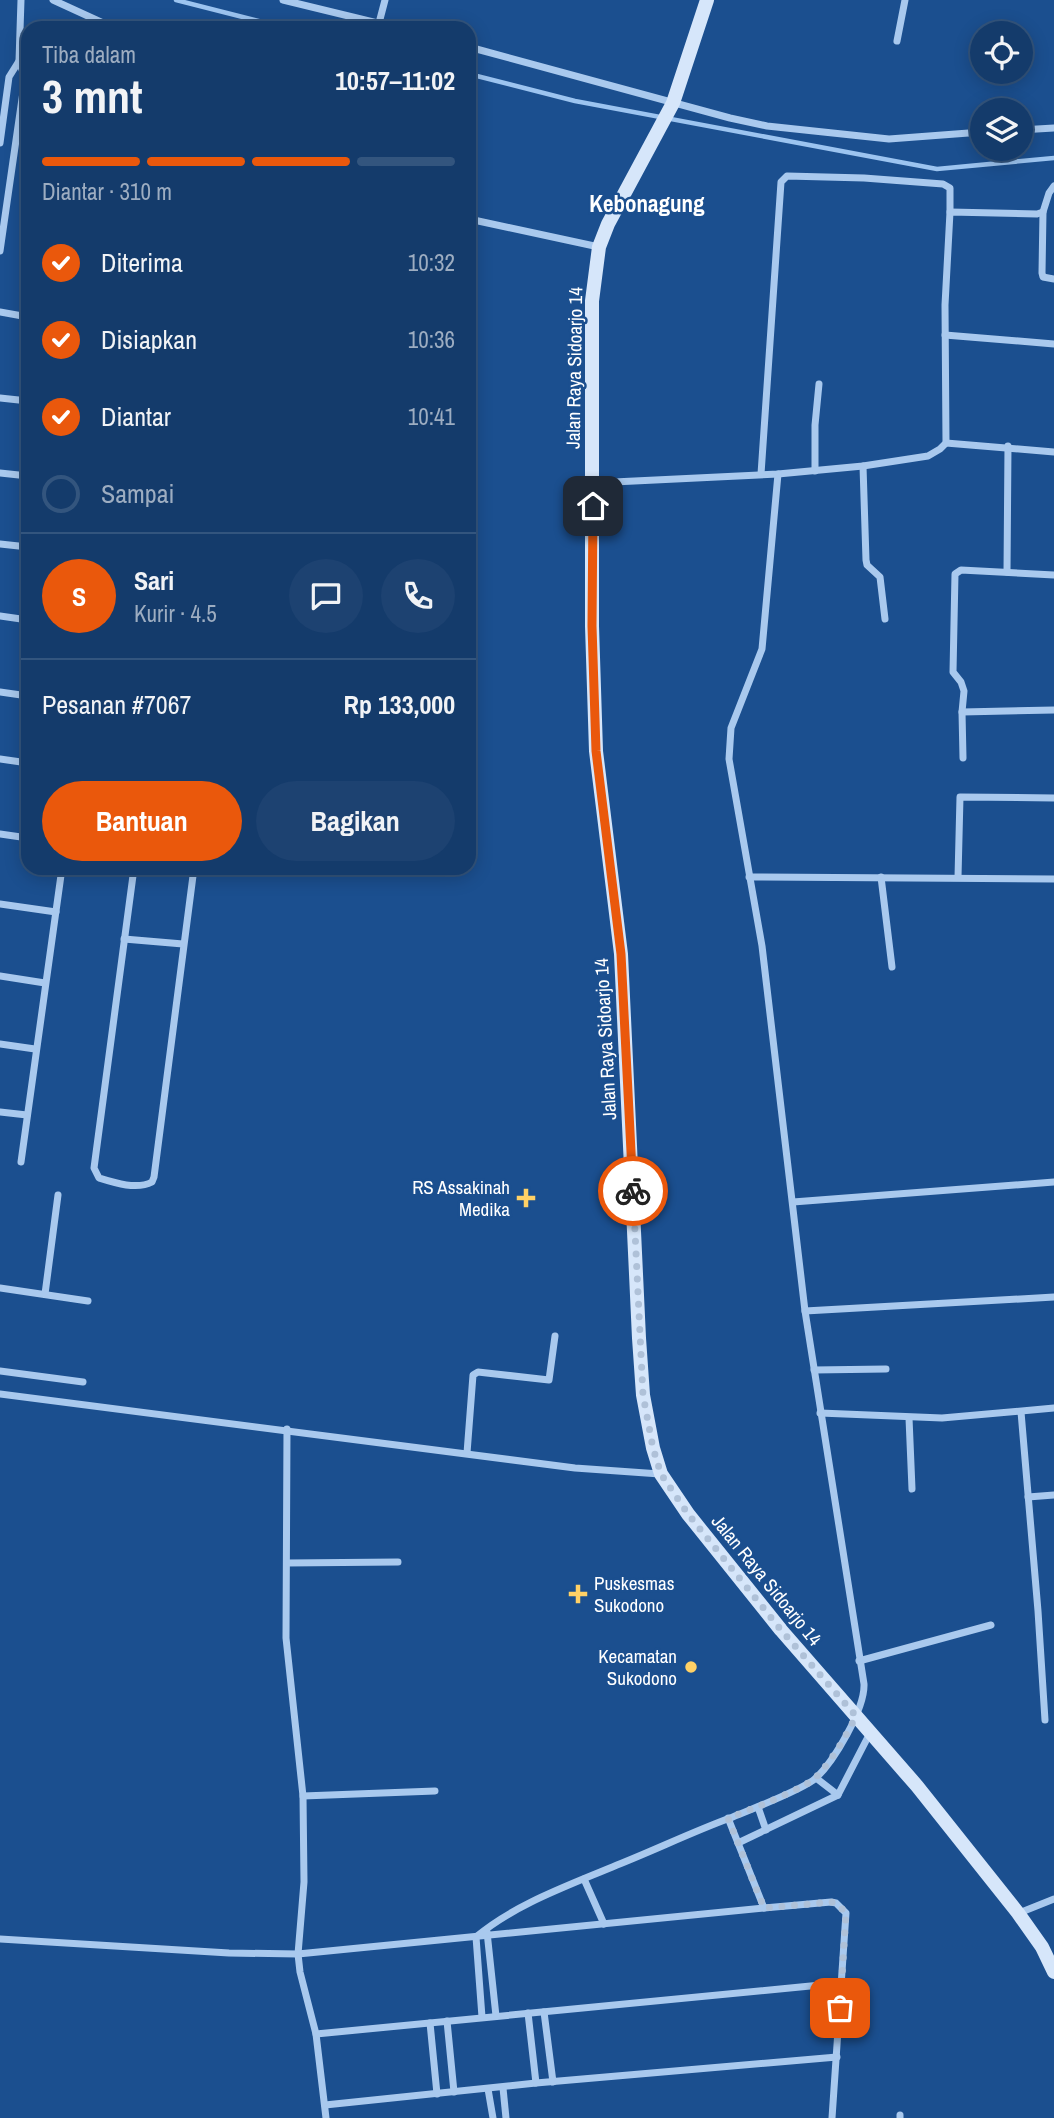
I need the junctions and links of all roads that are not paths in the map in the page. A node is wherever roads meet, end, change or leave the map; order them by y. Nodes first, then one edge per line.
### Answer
1 (21, 0) edge
2 (53, 0) edge
3 (283, 0) edge
4 (386, 0) edge
5 (707, 0) edge
6 (905, 0) edge
7 (99, 21) edge
8 (371, 21) edge
9 (380, 21) edge
10 (897, 41) dead end
11 (476, 49) edge
12 (19, 61) junction
13 (21, 67) edge
14 (5, 97) junction
15 (21, 99) edge
16 (671, 107) junction
17 (21, 113) edge
18 (2, 115) edge
19 (20, 116) junction
20 (1054, 128) edge
21 (1033, 129) edge
22 (970, 133) edge
23 (0, 142) edge
24 (1054, 186) edge
25 (950, 212) junction
26 (1043, 212) junction
27 (476, 221) edge
28 (599, 247) junction
29 (0, 251) edge
30 (1054, 279) edge
31 (0, 312) edge
32 (21, 316) edge
33 (945, 335) junction
34 (1054, 344) edge
35 (819, 384) dead end
36 (0, 398) edge
37 (21, 400) edge
38 (946, 443) junction
39 (1008, 446) junction
40 (1054, 452) edge
41 (863, 466) junction
42 (815, 471) junction
43 (0, 473) edge
44 (761, 474) junction
45 (778, 474) junction
46 (21, 476) edge
47 (593, 483) junction
48 (0, 544) edge
49 (21, 546) edge
50 (1007, 572) junction
51 (1054, 575) edge
52 (0, 616) edge
53 (21, 619) edge
54 (885, 619) dead end
55 (0, 692) edge
56 (21, 695) edge
57 (1054, 710) edge
58 (962, 712) junction
59 (963, 758) dead end
60 (0, 759) edge
61 (21, 762) edge
62 (1054, 798) edge
63 (0, 834) edge
64 (21, 837) edge
65 (61, 875) edge
66 (133, 875) edge
67 (193, 875) edge
68 (749, 877) junction
69 (881, 877) junction
70 (958, 877) junction
71 (1054, 879) edge
72 (0, 904) edge
73 (56, 912) junction
74 (124, 939) junction
75 (183, 944) junction
76 (892, 967) dead end
77 (0, 976) edge
78 (45, 983) junction
79 (0, 1044) edge
80 (35, 1049) junction
81 (0, 1112) edge
82 (27, 1115) junction
83 (21, 1162) dead end
84 (1054, 1182) edge
85 (58, 1195) dead end
86 (793, 1202) junction
87 (0, 1288) edge
88 (45, 1294) junction
89 (1054, 1297) edge
90 (88, 1301) dead end
91 (805, 1311) junction
92 (555, 1336) dead end
93 (886, 1369) dead end
94 (814, 1370) junction
95 (0, 1371) edge
96 (83, 1382) dead end
97 (0, 1394) edge
98 (1054, 1408) edge
99 (1021, 1412) junction
100 (820, 1413) junction
101 (909, 1418) junction
102 (286, 1429) junction
103 (467, 1453) junction
104 (661, 1474) junction
105 (912, 1489) dead end
106 (1054, 1495) edge
107 (1028, 1497) junction
108 (398, 1562) dead end
109 (286, 1563) junction
110 (991, 1625) dead end
111 (859, 1661) junction
112 (856, 1716) junction
113 (1045, 1720) dead end
114 (870, 1733) junction
115 (816, 1778) junction
116 (435, 1791) dead end
117 (838, 1795) junction
118 (303, 1796) junction
119 (758, 1807) junction
120 (728, 1818) junction
121 (766, 1830) junction
122 (738, 1843) junction
123 (584, 1879) junction
124 (1054, 1899) edge
125 (764, 1908) junction
126 (1018, 1913) junction
127 (604, 1924) junction
128 (487, 1932) junction
129 (476, 1937) junction
130 (0, 1939) edge
131 (298, 1954) junction
132 (1054, 1972) edge
133 (841, 1983) junction
134 (544, 2012) junction
135 (528, 2013) junction
136 (496, 2016) junction
137 (482, 2017) junction
138 (447, 2021) junction
139 (430, 2023) junction
140 (316, 2034) junction
141 (837, 2057) junction
142 (553, 2082) junction
143 (536, 2083) junction
144 (503, 2088) junction
145 (488, 2089) junction
146 (454, 2092) junction
147 (437, 2094) junction
148 (325, 2105) junction
149 (326, 2118) edge
150 (493, 2118) edge
151 (506, 2118) edge
152 (832, 2118) edge

1 - 12 street
2 - 7 street
3 - 8 street
4 - 9 street
5 - 16 main road, Jalan Raya Sidoarjo 14
6 - 10 street
11 - 16 street
12 - 13 street
12 - 14 street
14 - 15 street
14 - 18 street
16 - 22 street
16 - 28 main road, Jalan Raya Sidoarjo 14
17 - 19 street
18 - 19 street
18 - 23 street
19 - 29 street
20 - 21 street
24 - 26 street
25 - 26 street
25 - 33 street
25 - 44 street
26 - 30 street
27 - 28 street
28 - 47 main road, Jalan Raya Sidoarjo 14
31 - 32 street
33 - 34 street
33 - 38 street
35 - 42 street
36 - 37 street
38 - 39 street
38 - 41 street
39 - 40 street
39 - 50 street
41 - 42 street
41 - 54 street
42 - 45 street
43 - 46 street
44 - 45 street
44 - 47 street
45 - 68 street
47 - 104 main road, Jalan Raya Sidoarjo 14
48 - 49 street
50 - 51 street
50 - 58 street
52 - 53 street
55 - 56 street
57 - 58 street
58 - 59 street
60 - 61 street
62 - 70 street
63 - 64 street
65 - 73 street
66 - 74 street
67 - 75 street
68 - 69 street
68 - 86 street
69 - 70 street
69 - 76 street
70 - 71 street
72 - 73 street
73 - 78 street
74 - 75 street
74 - 75 street
77 - 78 street
78 - 80 street
79 - 80 street
80 - 82 street
81 - 82 street
82 - 83 street
84 - 86 street
85 - 88 street
86 - 91 street
87 - 88 street
88 - 90 street
89 - 91 street
91 - 94 street
92 - 103 street
93 - 94 street
94 - 100 street
95 - 96 street
97 - 102 street
98 - 99 street
99 - 101 street
99 - 107 street
100 - 101 street
100 - 111 street
101 - 105 street
102 - 103 street
102 - 109 street
103 - 104 street
104 - 112 main road, Jalan Raya Sidoarjo 14
106 - 107 street
107 - 113 street
108 - 109 street
109 - 118 street
110 - 111 street
111 - 112 street
112 - 114 main road, Jalan Raya Sidoarjo 14
112 - 115 street
114 - 117 street
114 - 126 main road, Jalan Raya Sidoarjo 14
115 - 117 street
115 - 119 street
116 - 118 street
117 - 121 street
118 - 131 street
119 - 120 street
119 - 121 street
120 - 122 street
120 - 123 street
121 - 122 street
122 - 125 street
123 - 127 street
123 - 128 street
124 - 126 street
125 - 127 street
125 - 133 street
126 - 132 main road, Jalan Raya Sidoarjo 14
127 - 128 street
128 - 129 street
128 - 136 street
129 - 131 street
129 - 137 street
130 - 131 street
131 - 140 street
133 - 134 street
133 - 141 street
134 - 135 street
134 - 142 street
135 - 136 street
135 - 143 street
136 - 137 street
137 - 138 street
138 - 139 street
138 - 146 street
139 - 140 street
139 - 147 street
140 - 148 street
141 - 142 street
141 - 152 street
142 - 143 street
143 - 144 street
144 - 145 street
144 - 151 street
145 - 146 street
145 - 150 street
146 - 147 street
147 - 148 street
148 - 149 street

